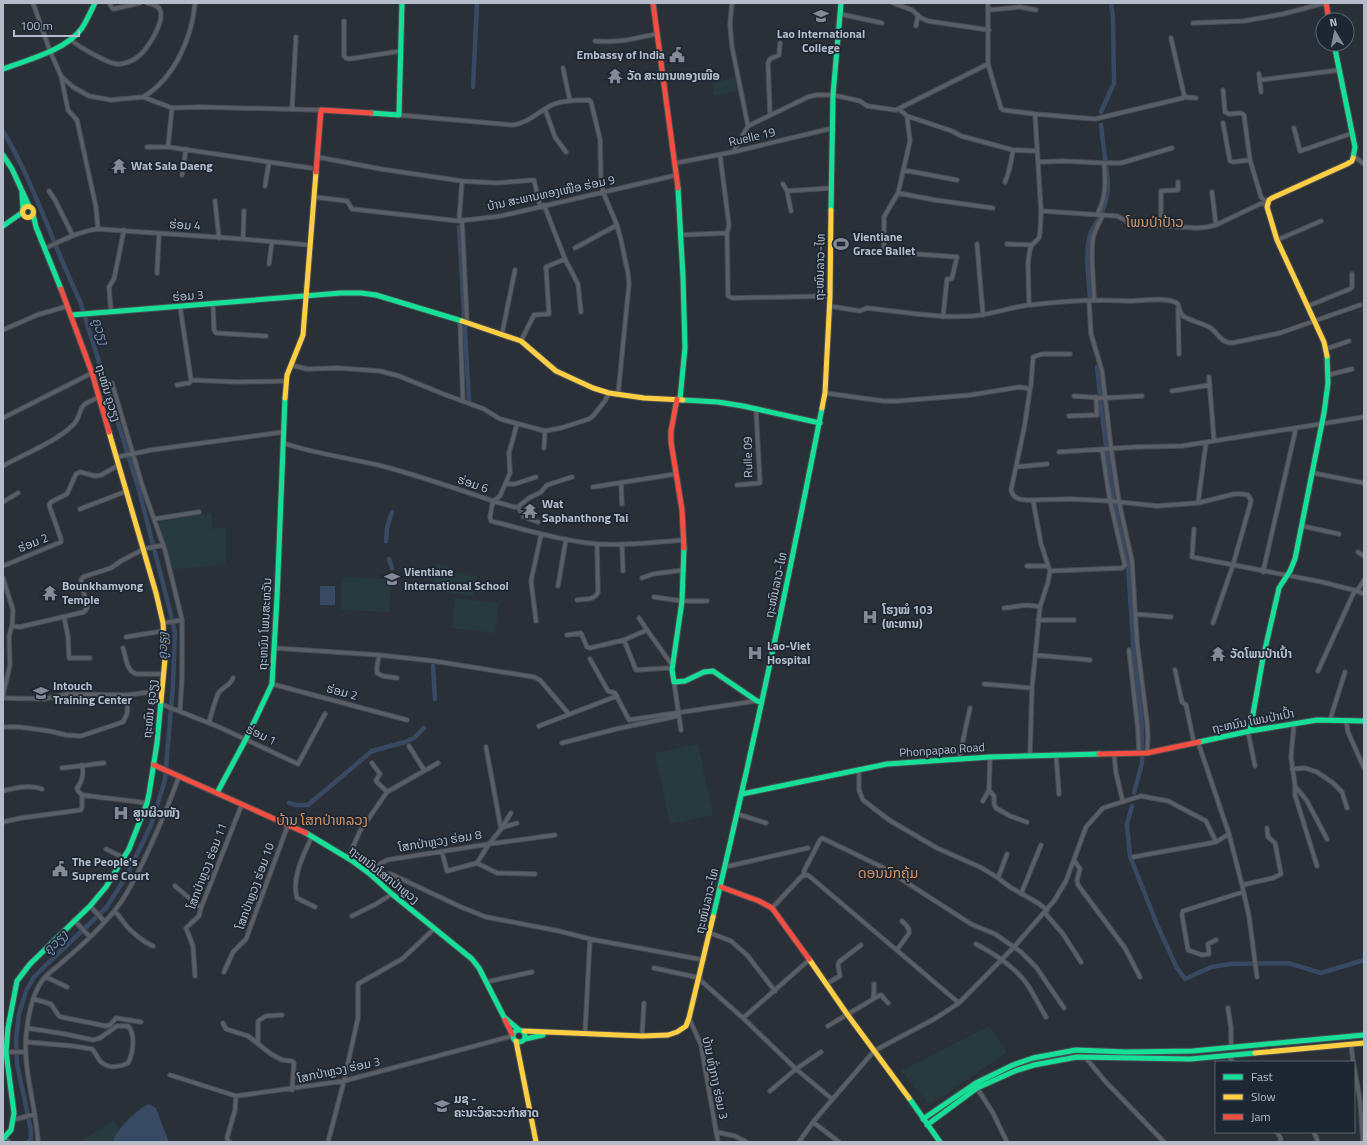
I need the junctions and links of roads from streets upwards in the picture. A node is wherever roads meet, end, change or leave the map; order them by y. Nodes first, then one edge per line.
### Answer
1 (33, 3) edge
2 (95, 3) edge
3 (109, 3) edge
4 (140, 3) edge
5 (147, 3) edge
6 (195, 3) edge
7 (402, 3) edge
8 (653, 3) edge
9 (732, 3) edge
10 (841, 3) edge
11 (893, 3) edge
12 (988, 3) edge
13 (1325, 3) edge
14 (989, 10) junction
15 (1036, 10) dead end
16 (840, 14) junction
17 (918, 15) junction
18 (344, 20) dead end
19 (882, 23) dead end
20 (1193, 23) dead end
21 (916, 26) dead end
22 (989, 30) junction
23 (656, 34) junction
24 (296, 37) dead end
25 (1170, 38) dead end
26 (71, 40) junction
27 (595, 41) dead end
28 (780, 43) dead end
29 (50, 50) junction
30 (401, 51) junction
31 (1336, 52) edge
32 (988, 64) junction
33 (563, 68) dead end
34 (3, 69) edge
35 (1340, 70) junction
36 (1259, 74) dead end
37 (60, 76) junction
38 (1260, 80) junction
39 (1223, 90) dead end
40 (1261, 92) dead end
41 (834, 95) junction
42 (143, 97) junction
43 (1184, 97) junction
44 (1196, 98) dead end
45 (570, 101) junction
46 (172, 108) junction
47 (292, 109) junction
48 (545, 109) junction
49 (899, 109) junction
50 (321, 110) junction
51 (1035, 114) junction
52 (398, 115) junction
53 (770, 115) junction
54 (907, 116) junction
55 (1222, 123) dead end
56 (748, 126) junction
57 (833, 128) junction
58 (1294, 128) dead end
59 (1352, 133) junction
60 (147, 147) dead end
61 (168, 147) junction
62 (1172, 148) dead end
63 (186, 149) junction
64 (1013, 150) junction
65 (1037, 151) junction
66 (566, 152) dead end
67 (733, 152) junction
68 (3, 155) edge
69 (720, 155) junction
70 (1354, 156) junction
71 (317, 157) junction
72 (1250, 160) junction
73 (269, 162) junction
74 (1038, 162) junction
75 (676, 163) junction
76 (1104, 163) junction
77 (1364, 164) edge
78 (311, 168) dead end
79 (903, 170) junction
80 (677, 175) junction
81 (182, 176) dead end
82 (957, 180) dead end
83 (462, 181) junction
84 (1005, 182) dead end
85 (1178, 182) dead end
86 (783, 184) dead end
87 (265, 186) dead end
88 (831, 188) junction
89 (22, 190) junction
90 (49, 191) dead end
91 (787, 191) junction
92 (603, 192) junction
93 (1212, 192) dead end
94 (898, 193) junction
95 (314, 197) junction
96 (215, 201) dead end
97 (1267, 203) junction
98 (29, 206) junction
99 (542, 206) junction
100 (993, 208) dead end
101 (244, 211) dead end
102 (791, 211) dead end
103 (1040, 211) junction
104 (25, 214) junction
105 (33, 214) junction
106 (1097, 215) junction
107 (1103, 215) junction
108 (460, 220) junction
109 (1320, 221) dead end
110 (617, 225) junction
111 (1216, 225) junction
112 (3, 226) edge
113 (1162, 226) junction
114 (36, 227) junction
115 (98, 229) junction
116 (124, 230) junction
117 (727, 233) junction
118 (159, 234) junction
119 (680, 235) junction
120 (73, 236) junction
121 (219, 238) junction
122 (243, 239) junction
123 (1277, 240) junction
124 (272, 242) junction
125 (977, 244) dead end
126 (1007, 244) dead end
127 (1032, 245) junction
128 (310, 246) junction
129 (46, 248) junction
130 (575, 248) dead end
131 (565, 259) junction
132 (269, 264) dead end
133 (515, 270) dead end
134 (157, 273) dead end
135 (1352, 274) dead end
136 (306, 296) junction
137 (830, 296) junction
138 (1094, 300) junction
139 (1089, 301) junction
140 (213, 303) junction
141 (1178, 304) junction
142 (1029, 305) junction
143 (1360, 305) dead end
144 (68, 306) junction
145 (180, 306) junction
146 (830, 306) junction
147 (1308, 306) junction
148 (111, 312) junction
149 (581, 312) dead end
150 (74, 315) junction
151 (983, 315) junction
152 (943, 317) junction
153 (460, 320) junction
154 (467, 322) junction
155 (1315, 322) junction
156 (3, 330) edge
157 (502, 334) junction
158 (266, 336) dead end
159 (1349, 341) dead end
160 (521, 342) junction
161 (1326, 349) junction
162 (1070, 354) dead end
163 (1179, 354) dead end
164 (290, 365) junction
165 (1352, 369) dead end
166 (92, 373) junction
167 (1328, 375) junction
168 (1209, 377) dead end
169 (192, 380) junction
170 (286, 381) junction
171 (112, 383) dead end
172 (177, 385) dead end
173 (1210, 385) junction
174 (1030, 390) junction
175 (1172, 391) dead end
176 (609, 393) junction
177 (825, 393) junction
178 (618, 395) junction
179 (1074, 396) dead end
180 (1142, 396) dead end
181 (99, 397) junction
182 (1096, 397) junction
183 (1104, 398) junction
184 (679, 399) junction
185 (463, 401) junction
186 (756, 409) junction
187 (1069, 416) dead end
188 (1364, 417) edge
189 (3, 418) edge
190 (820, 422) junction
191 (517, 424) junction
192 (1322, 425) junction
193 (1296, 428) junction
194 (545, 431) junction
195 (284, 432) junction
196 (1214, 440) junction
197 (284, 443) junction
198 (1206, 443) junction
199 (544, 448) dead end
200 (1111, 448) junction
201 (1102, 449) junction
202 (1059, 452) dead end
203 (132, 455) junction
204 (119, 457) junction
205 (1048, 464) dead end
206 (120, 465) junction
207 (3, 466) edge
208 (1016, 467) junction
209 (1313, 473) junction
210 (676, 474) junction
211 (572, 477) dead end
212 (536, 478) dead end
213 (621, 483) junction
214 (1364, 483) edge
215 (506, 484) junction
216 (737, 485) dead end
217 (593, 487) dead end
218 (127, 491) junction
219 (18, 493) dead end
220 (1034, 500) junction
221 (493, 501) junction
222 (1110, 501) junction
223 (3, 502) edge
224 (1119, 502) junction
225 (1198, 503) junction
226 (622, 504) dead end
227 (518, 507) junction
228 (80, 509) dead end
229 (199, 512) dead end
230 (154, 519) junction
231 (538, 522) dead end
232 (1302, 526) junction
233 (1194, 529) dead end
234 (1339, 534) dead end
235 (542, 535) junction
236 (566, 539) junction
237 (684, 540) junction
238 (597, 544) junction
239 (162, 545) junction
240 (622, 545) junction
241 (146, 548) junction
242 (1358, 552) dead end
243 (1364, 556) edge
244 (1233, 565) junction
245 (3, 566) edge
246 (1027, 566) dead end
247 (1049, 568) junction
248 (684, 570) junction
249 (623, 571) dead end
250 (1263, 572) junction
251 (1287, 576) junction
252 (3, 578) edge
253 (642, 578) dead end
254 (1364, 580) edge
255 (558, 586) dead end
256 (1356, 590) junction
257 (1364, 594) edge
258 (654, 597) dead end
259 (577, 600) dead end
260 (682, 601) junction
261 (706, 601) dead end
262 (1040, 607) junction
263 (1004, 608) dead end
264 (1135, 614) junction
265 (64, 617) junction
266 (1171, 617) dead end
267 (639, 618) dead end
268 (181, 620) junction
269 (1038, 620) junction
270 (1074, 620) dead end
271 (536, 621) dead end
272 (164, 623) junction
273 (1214, 623) dead end
274 (12, 626) junction
275 (647, 630) junction
276 (163, 631) junction
277 (567, 635) dead end
278 (126, 637) dead end
279 (624, 640) junction
280 (123, 648) dead end
281 (274, 648) junction
282 (1129, 650) dead end
283 (379, 655) junction
284 (1035, 655) junction
285 (90, 658) dead end
286 (590, 659) dead end
287 (1090, 660) dead end
288 (672, 667) junction
289 (1175, 670) dead end
290 (1318, 671) dead end
291 (1345, 672) dead end
292 (164, 674) junction
293 (233, 678) dead end
294 (396, 678) dead end
295 (674, 682) junction
296 (272, 684) junction
297 (984, 684) dead end
298 (1032, 688) junction
299 (163, 690) junction
300 (128, 695) junction
301 (617, 696) junction
302 (3, 697) edge
303 (759, 701) junction
304 (163, 705) junction
305 (970, 708) dead end
306 (179, 710) junction
307 (678, 712) junction
308 (325, 714) dead end
309 (569, 714) junction
310 (408, 720) dead end
311 (1330, 720) junction
312 (1346, 721) junction
313 (209, 722) junction
314 (1364, 722) edge
315 (1294, 724) junction
316 (539, 726) dead end
317 (3, 727) edge
318 (681, 730) dead end
319 (1249, 731) junction
320 (246, 739) junction
321 (562, 743) dead end
322 (1196, 743) junction
323 (409, 746) dead end
324 (486, 747) dead end
325 (1140, 753) junction
326 (1146, 753) junction
327 (1056, 754) junction
328 (1114, 754) junction
329 (1030, 755) junction
330 (990, 757) junction
331 (959, 759) junction
332 (104, 763) dead end
333 (372, 763) dead end
334 (438, 763) dead end
335 (82, 766) junction
336 (155, 766) junction
337 (1255, 766) dead end
338 (62, 768) dead end
339 (1364, 768) edge
340 (859, 769) junction
341 (1292, 769) junction
342 (424, 770) junction
343 (179, 776) junction
344 (1295, 785) junction
345 (42, 789) dead end
346 (989, 790) junction
347 (3, 791) edge
348 (217, 792) junction
349 (387, 792) junction
350 (742, 794) junction
351 (1059, 794) dead end
352 (82, 795) junction
353 (983, 801) dead end
354 (1123, 802) junction
355 (147, 803) junction
356 (242, 804) junction
357 (1347, 808) dead end
358 (511, 813) dead end
359 (737, 814) junction
360 (3, 822) edge
361 (766, 822) dead end
362 (1027, 822) dead end
363 (517, 823) dead end
364 (288, 825) junction
365 (501, 828) junction
366 (1267, 828) dead end
367 (1229, 834) junction
368 (554, 835) dead end
369 (312, 836) junction
370 (1327, 839) dead end
371 (1216, 842) junction
372 (488, 844) junction
373 (1041, 845) dead end
374 (808, 848) dead end
375 (106, 849) dead end
376 (442, 852) junction
377 (1007, 854) dead end
378 (1133, 857) dead end
379 (124, 858) junction
380 (348, 858) junction
381 (1074, 860) junction
382 (477, 863) junction
383 (1317, 866) dead end
384 (725, 867) junction
385 (370, 874) junction
386 (535, 874) dead end
387 (804, 875) junction
388 (998, 878) junction
389 (376, 879) junction
390 (1242, 885) junction
391 (175, 886) dead end
392 (720, 888) junction
393 (1243, 892) junction
394 (392, 894) junction
395 (1021, 894) junction
396 (91, 907) junction
397 (315, 907) dead end
398 (201, 908) junction
399 (772, 908) junction
400 (114, 911) junction
401 (1046, 911) junction
402 (352, 916) dead end
403 (103, 920) junction
404 (902, 921) dead end
405 (75, 922) junction
406 (435, 928) junction
407 (710, 933) junction
408 (89, 936) junction
409 (590, 939) junction
410 (1216, 940) dead end
411 (976, 944) dead end
412 (861, 945) dead end
413 (153, 946) dead end
414 (1014, 947) junction
415 (897, 950) junction
416 (704, 960) junction
417 (810, 960) junction
418 (1002, 960) junction
419 (1081, 962) dead end
420 (654, 968) dead end
421 (224, 972) dead end
422 (532, 972) dead end
423 (195, 976) dead end
424 (1257, 976) dead end
425 (46, 977) junction
426 (1140, 977) dead end
427 (700, 978) junction
428 (486, 982) junction
429 (826, 984) junction
430 (874, 984) dead end
431 (67, 987) dead end
432 (775, 991) junction
433 (34, 999) junction
434 (873, 999) junction
435 (644, 1003) dead end
436 (888, 1003) dead end
437 (959, 1003) junction
438 (1064, 1008) dead end
439 (1228, 1008) dead end
440 (847, 1014) junction
441 (282, 1015) dead end
442 (504, 1017) junction
443 (1046, 1017) dead end
444 (690, 1018) junction
445 (744, 1018) junction
446 (141, 1022) dead end
447 (223, 1023) dead end
448 (828, 1026) dead end
449 (27, 1028) junction
450 (521, 1030) junction
451 (550, 1033) junction
452 (584, 1033) junction
453 (512, 1035) junction
454 (1364, 1035) edge
455 (642, 1036) junction
456 (523, 1040) junction
457 (26, 1042) junction
458 (516, 1042) junction
459 (258, 1043) junction
460 (1364, 1043) edge
461 (1351, 1044) junction
462 (1231, 1047) junction
463 (874, 1051) junction
464 (9, 1052) junction
465 (25, 1052) junction
466 (821, 1052) dead end
467 (1228, 1056) junction
468 (520, 1057) junction
469 (1086, 1058) junction
470 (1232, 1061) edge
471 (1354, 1061) edge
472 (796, 1069) junction
473 (1355, 1072) edge
474 (170, 1075) dead end
475 (344, 1081) junction
476 (978, 1088) junction
477 (292, 1090) junction
478 (770, 1091) dead end
479 (236, 1096) junction
480 (832, 1099) junction
481 (33, 1115) junction
482 (923, 1118) junction
483 (15, 1119) junction
484 (813, 1122) junction
485 (927, 1125) junction
486 (716, 1132) junction
487 (1278, 1133) edge
488 (4, 1138) edge
489 (9, 1142) edge
490 (38, 1142) edge
491 (230, 1142) edge
492 (328, 1142) edge
493 (536, 1142) edge
494 (718, 1142) edge
495 (746, 1142) edge
496 (799, 1142) edge
497 (839, 1142) edge
498 (940, 1142) edge
499 (1007, 1142) edge
500 (1164, 1142) edge
501 (1280, 1142) edge
502 (1363, 1142) edge

1 - 29 street
2 - 26 street
3 - 4 street
5 - 26 street
6 - 42 street
7 - 30 street
8 - 23 street
9 - 56 street
10 - 16 street, ຖະໜົນລາວ-ໄທ
11 - 17 street
12 - 14 street
13 - 20 street
14 - 15 street
14 - 22 street
16 - 19 street
16 - 41 street, ຖະໜົນລາວ-ໄທ
17 - 21 street
17 - 22 street
18 - 30 street
22 - 32 street
23 - 27 street
23 - 75 street
24 - 47 street
25 - 43 street
26 - 29 street
28 - 53 street
29 - 34 street
29 - 37 street
30 - 52 street
31 - 35 street
32 - 49 street
32 - 51 street
33 - 45 street
35 - 38 street
35 - 59 street
36 - 38 street
37 - 42 street
37 - 115 street
38 - 40 street
39 - 72 street
41 - 49 street
41 - 53 street
41 - 57 street, ຖະໜົນລາວ-ໄທ
42 - 46 street
43 - 44 street
43 - 51 street
45 - 48 street
45 - 92 street
46 - 47 street
46 - 61 street
47 - 50 street
48 - 52 street
48 - 66 street
49 - 54 street
50 - 52 street
50 - 71 street, ຖະຫນົນ ໂພນສະຫວັນ
51 - 65 street
53 - 56 street
54 - 64 street
54 - 79 street
55 - 72 street
56 - 67 street
57 - 67 street, Ruelle 19
57 - 88 street, ຖະໜົນລາວ-ໄທ
58 - 59 street
59 - 70 street
60 - 61 street
61 - 63 street
62 - 76 street
63 - 73 street
63 - 81 street
64 - 65 street
64 - 84 street
65 - 74 street
67 - 69 street, Ruelle 19
68 - 89 street
69 - 75 street, Ruelle 19
69 - 117 street
70 - 77 street
70 - 97 street
71 - 83 street
71 - 95 street, ຖະຫນົນ ໂພນສະຫວັນ
72 - 97 street
73 - 78 street
73 - 87 street
74 - 76 street
74 - 103 street
75 - 80 street
76 - 106 street
79 - 82 street
79 - 94 street
80 - 92 street, ບ້ານ ສະພານທອງເໜືອ ຮ່ອມ 9
80 - 119 street
83 - 99 street
83 - 108 street
85 - 113 street
86 - 91 street
88 - 91 street
88 - 137 street, ຖະໜົນລາວ-ໄທ
89 - 98 street
89 - 104 street
90 - 120 street
91 - 102 street
92 - 99 street, ບ້ານ ສະພານທອງເໜືອ ຮ່ອມ 9
92 - 110 street
93 - 111 street
94 - 100 street
94 - 152 street
95 - 108 street, ບ້ານ ສະພານທອງເໜືອ ຮ່ອມ 9
95 - 128 street, ຖະຫນົນ ໂພນສະຫວັນ
96 - 121 street
97 - 111 street
97 - 123 street
98 - 104 street
98 - 105 street, ຖະໜົນ ຄູວຽງ
99 - 108 street, ບ້ານ ສະພານທອງເໜືອ ຮ່ອມ 9
99 - 131 street
101 - 122 street
103 - 106 street
103 - 127 street
104 - 105 street
104 - 112 street
104 - 114 street, ຖະໜົນ ຄູວຽງ
105 - 114 street, ຖະໜົນ ຄູວຽງ
106 - 107 street
107 - 113 street
107 - 138 street
108 - 154 street
109 - 123 street
110 - 130 street
110 - 178 street
111 - 113 street
114 - 129 street, ຖະໜົນ ຄູວຽງ
115 - 116 street, ຮ່ອມ 4
115 - 120 street, ຮ່ອມ 4
116 - 118 street, ຮ່ອມ 4
116 - 148 street
117 - 119 street
117 - 137 street
118 - 121 street, ຮ່ອມ 4
118 - 134 street
119 - 184 street
120 - 129 street, ຮ່ອມ 4
121 - 122 street, ຮ່ອມ 4
122 - 124 street, ຮ່ອມ 4
123 - 147 street
124 - 128 street, ຮ່ອມ 4
124 - 132 street
125 - 151 street
126 - 127 street
127 - 142 street
128 - 136 street, ຖະຫນົນ ໂພນສະຫວັນ
129 - 144 street, ຖະໜົນ ຄູວຽງ
131 - 149 street
131 - 160 street
133 - 157 street
135 - 147 street
136 - 140 street, ຮ່ອມ 3
136 - 153 street, ຮ່ອມ 3
136 - 164 street, ຖະຫນົນ ໂພນສະຫວັນ
137 - 146 street, ຖະໜົນລາວ-ໄທ
138 - 139 street
138 - 141 street
139 - 142 street
139 - 183 street
140 - 145 street, ຮ່ອມ 3
140 - 158 street
141 - 155 street
141 - 163 street
142 - 151 street
143 - 155 street
144 - 150 street, ຖະໜົນ ຄູວຽງ
144 - 156 street
145 - 148 street, ຮ່ອມ 3
145 - 169 street
146 - 152 street
146 - 177 street, ຖະໜົນລາວ-ໄທ
147 - 155 street
148 - 150 street, ຮ່ອມ 3
150 - 166 street, ຖະໜົນ ຄູວຽງ
151 - 152 street
153 - 154 street, ຮ່ອມ 3
153 - 185 street
154 - 157 street, ຮ່ອມ 3
155 - 161 street
157 - 160 street, ຮ່ອມ 3
159 - 161 street
160 - 176 street, ຮ່ອມ 3
161 - 167 street
162 - 174 street
164 - 170 street, ຖະຫນົນ ໂພນສະຫວັນ
164 - 185 street
165 - 167 street
166 - 181 street, ຖະໜົນ ຄູວຽງ
166 - 189 street
167 - 192 street
168 - 173 street
169 - 170 street
169 - 172 street
170 - 195 street, ຖະຫນົນ ໂພນສະຫວັນ
171 - 203 street
173 - 175 street
173 - 196 street
174 - 177 street
174 - 208 street
176 - 178 street, ຮ່ອມ 3
176 - 194 street
177 - 190 street, ຖະໜົນລາວ-ໄທ
178 - 184 street, ຮ່ອມ 3
179 - 182 street
180 - 183 street
181 - 204 street, ຖະໜົນ ຄູວຽງ
181 - 207 street
182 - 183 street
182 - 187 street
183 - 200 street
184 - 186 street, ຮ່ອມ 3
184 - 210 street
185 - 191 street
186 - 190 street, ຮ່ອມ 3
186 - 216 street, Rulle 09
188 - 192 street
190 - 303 street, ຖະໜົນລາວ-ໄທ
191 - 194 street
191 - 215 street
192 - 193 street
192 - 209 street
193 - 196 street
193 - 250 street
194 - 199 street
195 - 197 street, ຖະຫນົນ ໂພນສະຫວັນ
195 - 203 street
196 - 198 street
197 - 221 street, ຮ່ອມ 6
197 - 281 street, ຖະຫນົນ ໂພນສະຫວັນ
198 - 200 street
198 - 225 street
200 - 201 street
200 - 224 street
201 - 202 street
201 - 222 street
203 - 204 street
203 - 230 street
204 - 206 street, ຖະໜົນ ຄູວຽງ
205 - 208 street
206 - 218 street, ຖະໜົນ ຄູວຽງ
206 - 245 street, ຮ່ອມ 2
208 - 220 street
209 - 214 street
209 - 232 street
210 - 213 street
210 - 237 street
211 - 227 street
212 - 215 street
213 - 217 street
213 - 226 street
215 - 221 street
218 - 228 street
218 - 241 street, ຖະໜົນ ຄູວຽງ
219 - 223 street
220 - 222 street
220 - 247 street
221 - 227 street
221 - 235 street, ຮ່ອມ 6
222 - 224 street
222 - 247 street
224 - 225 street
224 - 264 street
225 - 244 street
227 - 231 street
229 - 230 street
230 - 239 street
232 - 234 street
232 - 251 street
233 - 244 street
235 - 236 street, ຮ່ອມ 6
235 - 271 street
236 - 238 street, ຮ່ອມ 6
236 - 255 street
237 - 240 street, ຮ່ອມ 6
237 - 248 street
238 - 240 street, ຮ່ອມ 6
238 - 259 street
239 - 241 street
239 - 268 street
240 - 249 street
241 - 265 street
241 - 272 street, ຖະໜົນ ຄູວຽງ
242 - 243 street
244 - 250 street
244 - 273 street
246 - 247 street
247 - 262 street
248 - 253 street
248 - 260 street
250 - 251 street
251 - 256 street
251 - 319 street
252 - 274 street
254 - 256 street
256 - 257 street
256 - 290 street
258 - 260 street
260 - 261 street
260 - 288 street
262 - 263 street
262 - 269 street
264 - 266 street
264 - 326 street
265 - 274 street
265 - 285 street
267 - 275 street
268 - 272 street
268 - 306 street
269 - 270 street
269 - 284 street
272 - 276 street, ຖະໜົນ ຄູວຽງ
274 - 302 street
275 - 279 street
275 - 288 street
276 - 278 street
276 - 292 street, ຖະໜົນ ຄູວຽງ
277 - 279 street
279 - 288 street
280 - 292 street
281 - 283 street
281 - 296 street, ຖະຫນົນ ໂພນສະຫວັນ
282 - 325 street
283 - 294 street
283 - 309 street
284 - 287 street
284 - 298 street
286 - 301 street
288 - 295 street
289 - 322 street
291 - 311 street
292 - 299 street, ຖະໜົນ ຄູວຽງ
293 - 313 street
295 - 303 street
295 - 307 street
296 - 310 street, ຮ່ອມ 2
296 - 320 street, ຖະຫນົນ ໂພນສະຫວັນ
297 - 298 street
298 - 329 street
299 - 300 street
299 - 304 street, ຖະໜົນ ຄູວຽງ
300 - 302 street
300 - 317 street
301 - 307 street
301 - 309 street
303 - 307 street
303 - 350 street, ຖະໜົນລາວ-ໄທ
304 - 306 street, ຮ່ອມ 1
304 - 336 street, ຖະໜົນ ຄູວຽງ
305 - 331 street
306 - 313 street, ຮ່ອມ 1
307 - 318 street
307 - 321 street
308 - 320 street, ຮ່ອມ 1
309 - 316 street
311 - 312 street, ຖະຫນົນ ໂພນປ່າເປົ້າ
311 - 315 street, ຖະຫນົນ ໂພນປ່າເປົ້າ
312 - 314 street, ຖະຫນົນ ໂພນປ່າເປົ້າ
312 - 339 street
313 - 320 street, ຮ່ອມ 1
315 - 319 street, ຖະຫນົນ ໂພນປ່າເປົ້າ
315 - 341 street
319 - 322 street, ຖະຫນົນ ໂພນປ່າເປົ້າ
319 - 337 street
320 - 348 street, ຖະຫນົນ ໂພນສະຫວັນ
322 - 326 street, ຖະຫນົນ ໂພນປ່າເປົ້າ
322 - 367 street
323 - 342 street
324 - 365 street
325 - 326 street, Phonpapao Road
325 - 328 street, Phonpapao Road
327 - 328 street, Phonpapao Road
327 - 329 street, Phonpapao Road
327 - 351 street
328 - 354 street
329 - 330 street, Phonpapao Road
330 - 331 street, Phonpapao Road
330 - 346 street
331 - 340 street, Phonpapao Road
332 - 335 street
333 - 349 street
334 - 342 street
335 - 338 street
335 - 352 street
336 - 343 street, ຖະຫນົນໂສກປ່າຫຼວງ
336 - 355 street, ຖະໜົນ ຄູວຽງ
340 - 350 street, Phonpapao Road
340 - 388 street
341 - 344 street
341 - 357 street
342 - 349 street
343 - 348 street, ຖະຫນົນໂສກປ່າຫຼວງ
343 - 400 street
344 - 370 street
344 - 383 street
345 - 347 street
346 - 353 street
346 - 362 street
348 - 356 street, ຖະຫນົນໂສກປ່າຫຼວງ
349 - 380 street
350 - 359 street, ຖະໜົນລາວ-ໄທ
352 - 355 street
352 - 360 street
354 - 371 street
354 - 381 street
355 - 379 street, ຖະໜົນ ຄູວຽງ
356 - 364 street, ຖະຫນົນໂສກປ່າຫຼວງ
356 - 398 street, ໂສກປ່າຫຼວງ ຮ່ອມ 11
358 - 365 street, ໂສກປ່າຫຼວງ ຮ່ອມ 8
359 - 361 street
359 - 384 street, ຖະໜົນລາວ-ໄທ
363 - 365 street
364 - 369 street, ຖະຫນົນໂສກປ່າຫຼວງ
364 - 421 street, ໂສກປ່າຫຼວງ ຮ່ອມ 10
365 - 372 street, ໂສກປ່າຫຼວງ ຮ່ອມ 8
366 - 390 street
367 - 371 street
367 - 390 street
368 - 372 street
369 - 380 street, ຖະຫນົນໂສກປ່າຫຼວງ
369 - 397 street
371 - 378 street
372 - 376 street, ໂສກປ່າຫຼວງ ຮ່ອມ 8
372 - 382 street
373 - 395 street
374 - 384 street
375 - 379 street
376 - 382 street
376 - 385 street, ໂສກປ່າຫຼວງ ຮ່ອມ 8
377 - 388 street
379 - 396 street, ຖະໜົນ ຄູວຽງ
380 - 385 street, ຖະຫນົນໂສກປ່າຫຼວງ
381 - 401 street
381 - 426 street
382 - 386 street
384 - 392 street, ຖະໜົນລາວ-ໄທ
385 - 389 street, ຖະຫນົນໂສກປ່າຫຼວງ
387 - 399 street
387 - 414 street
387 - 415 street
388 - 395 street
389 - 394 street, ຖະຫນົນໂສກປ່າຫຼວງ
389 - 409 street
390 - 393 street
391 - 398 street
392 - 399 street
392 - 407 street, ຖະໜົນລາວ-ໄທ
393 - 410 street
393 - 424 street
394 - 402 street
394 - 406 street, ຖະຫນົນໂສກປ່າຫຼວງ
395 - 401 street
396 - 403 street
396 - 405 street, ຖະໜົນ ຄູວຽງ
398 - 423 street, ໂສກປ່າຫຼວງ ຮ່ອມ 11
399 - 417 street
400 - 403 street
400 - 413 street
401 - 414 street
401 - 419 street
403 - 408 street
404 - 415 street
405 - 408 street
405 - 464 street, ຖະໜົນ ຄູວຽງ
406 - 428 street, ຖະຫນົນໂສກປ່າຫຼວງ
406 - 475 street
407 - 416 street, ຖະໜົນລາວ-ໄທ
407 - 432 street
408 - 425 street
409 - 416 street
409 - 452 street
411 - 418 street
412 - 429 street
414 - 418 street
414 - 438 street
415 - 437 street
416 - 427 street, ຖະໜົນລາວ-ໄທ
417 - 429 street
417 - 432 street
418 - 437 street
418 - 443 street
420 - 427 street
422 - 428 street
425 - 431 street
425 - 433 street
427 - 444 street, ຖະໜົນລາວ-ໄທ
427 - 445 street
428 - 442 street, ຖະຫນົນໂສກປ່າຫຼວງ
429 - 440 street
430 - 434 street
432 - 445 street
433 - 446 street
433 - 449 street
434 - 436 street
434 - 440 street
435 - 455 street
437 - 463 street
439 - 462 street
440 - 448 street
440 - 463 street
441 - 459 street
442 - 450 street, ຖະຫນົນໂສກປ່າຫຼວງ
442 - 453 street
444 - 455 street
444 - 486 street, ບ້ານ ທົ່ງກາງ ຮ່ອມ 3
445 - 472 street
447 - 459 street
449 - 457 street
449 - 457 street
450 - 451 street
450 - 453 street
450 - 456 street
451 - 452 street
451 - 456 street
452 - 455 street
453 - 458 street
453 - 475 street, ໂສກປ່າຫຼວງ ຮ່ອມ 3
454 - 462 street
456 - 458 street
456 - 468 street
457 - 465 street
458 - 468 street
459 - 477 street
460 - 461 street
461 - 467 street
461 - 471 street
462 - 482 street
463 - 480 street
463 - 482 street
464 - 465 street
464 - 483 street, ຖະໜົນ ຄູວຽງ
465 - 481 street
466 - 472 street
467 - 469 street
467 - 470 street
468 - 493 street
469 - 476 street
469 - 500 street
472 - 478 street
472 - 480 street
473 - 502 street
474 - 479 street, ໂສກປ່າຫຼວງ ຮ່ອມ 3
475 - 477 street, ໂສກປ່າຫຼວງ ຮ່ອມ 3
475 - 492 street
476 - 485 street
476 - 499 street
477 - 479 street, ໂສກປ່າຫຼວງ ຮ່ອມ 3
479 - 491 street
480 - 484 street
481 - 483 street
481 - 490 street
482 - 485 street
483 - 488 street, ຖະໜົນ ຄູວຽງ
484 - 496 street
484 - 497 street
485 - 498 street
486 - 494 street, ບ້ານ ທົ່ງກາງ ຮ່ອມ 3
486 - 495 street
487 - 501 street
488 - 489 street

